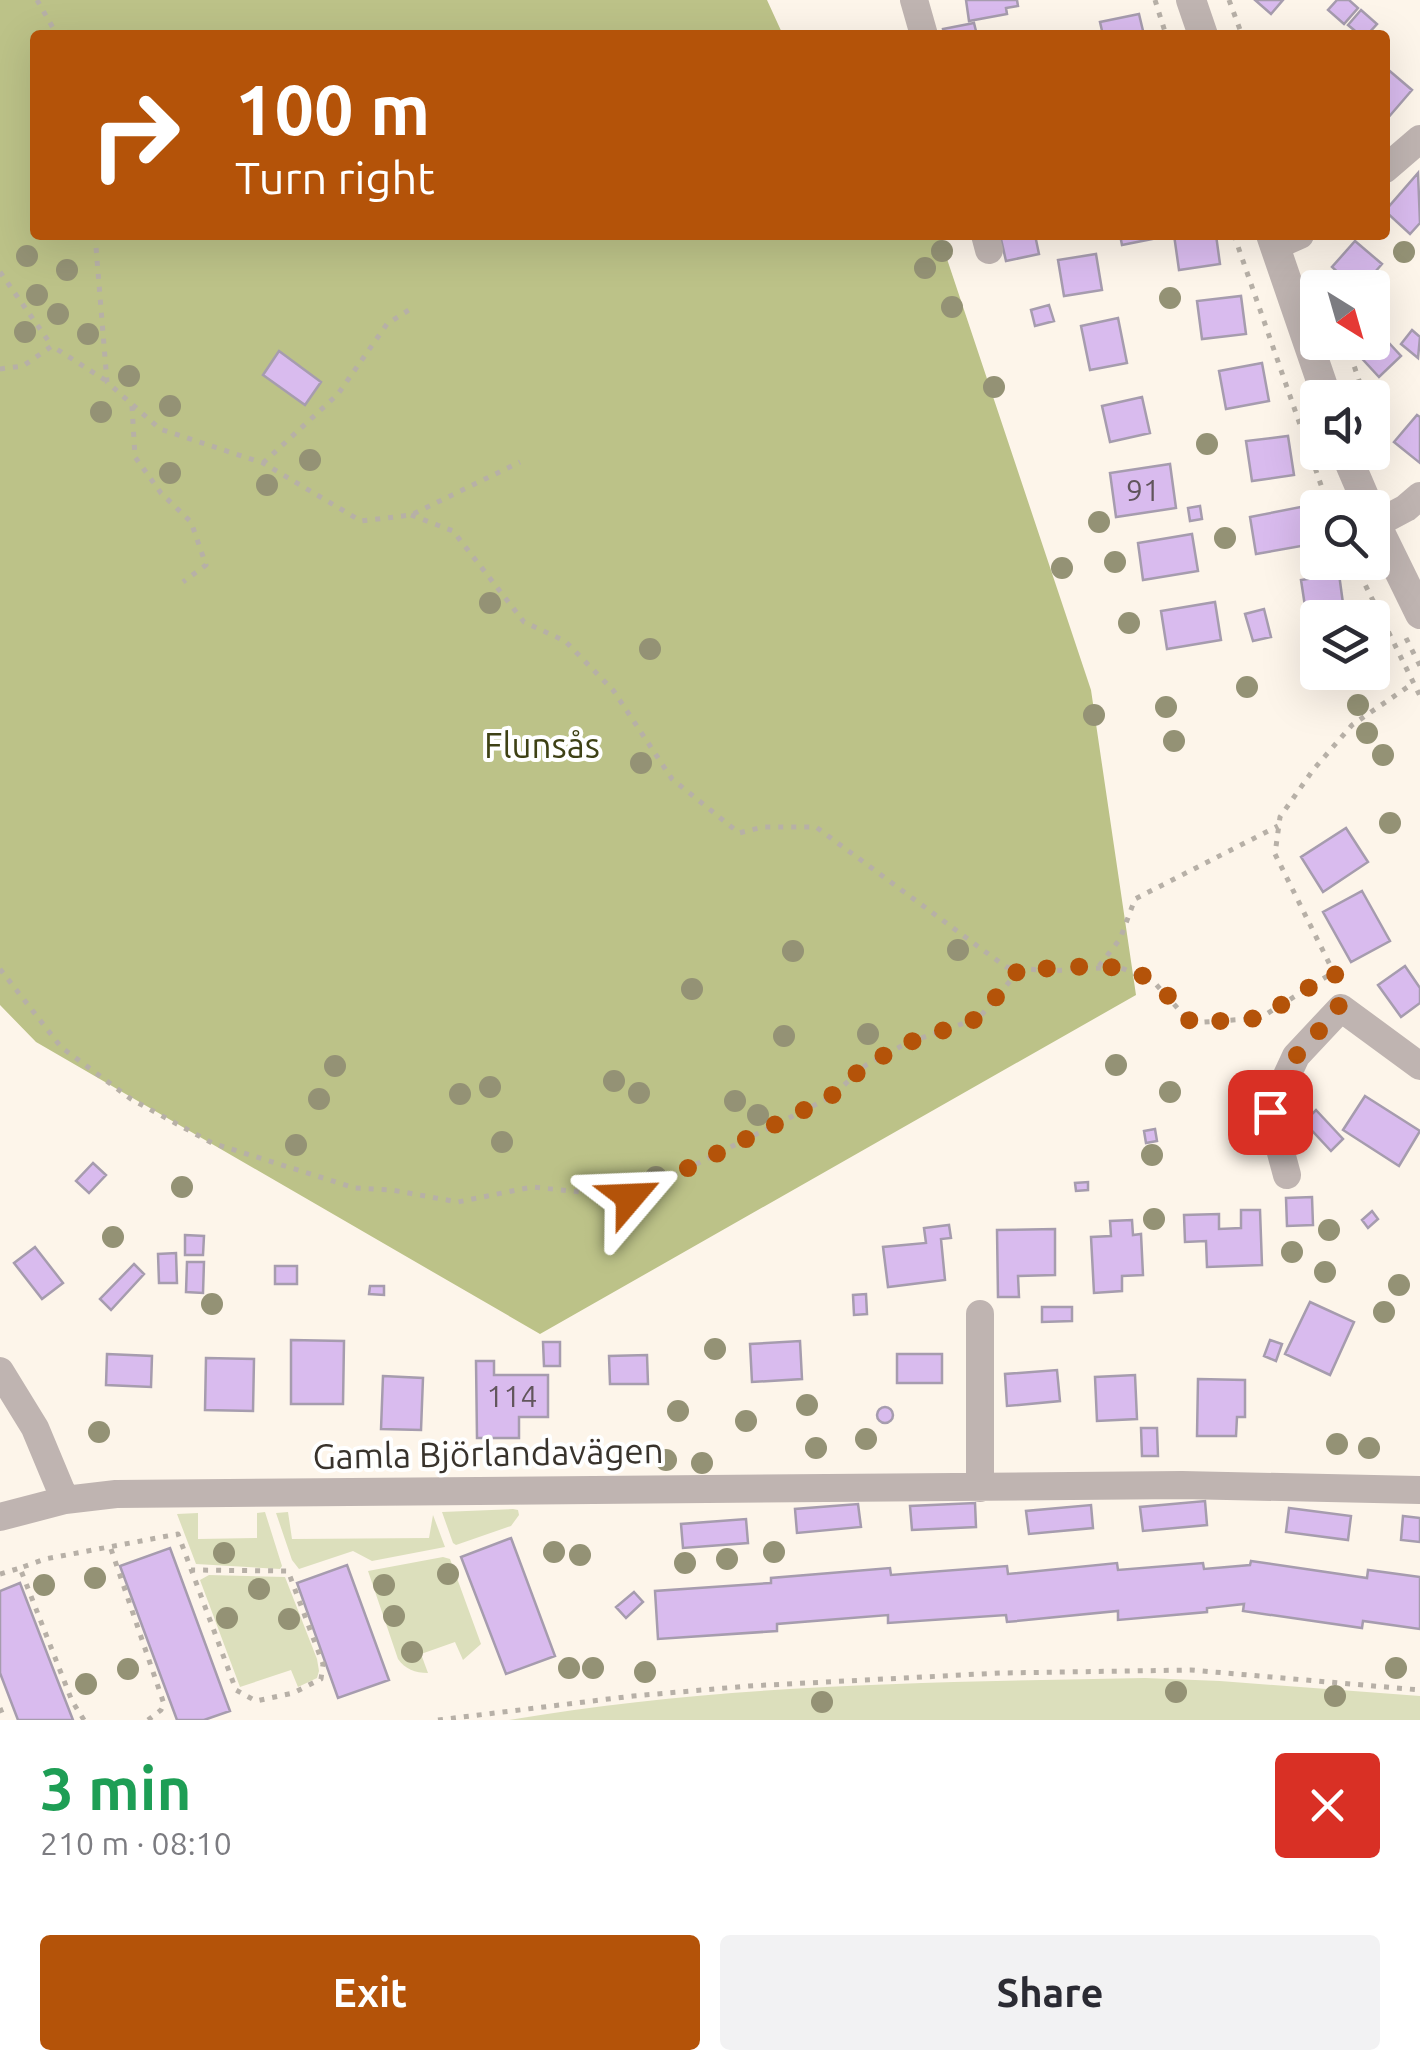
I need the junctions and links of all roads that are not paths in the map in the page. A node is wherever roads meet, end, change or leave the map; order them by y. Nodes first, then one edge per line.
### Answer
1 (914, 0) edge
2 (1191, 0) edge
3 (923, 30) edge
4 (1201, 30) edge
5 (1420, 140) edge
6 (1390, 164) edge
7 (1282, 240) edge
8 (1322, 380) edge
9 (1420, 496) edge
10 (1390, 512) edge
11 (1390, 553) edge
12 (1420, 614) edge
13 (1420, 1066) edge
14 (1287, 1175) dead end
15 (980, 1314) dead end
16 (0, 1371) edge
17 (980, 1488) junction
18 (1420, 1490) edge
19 (65, 1500) junction
20 (0, 1516) edge

1 - 3 street
2 - 4 street
5 - 6 street
7 - 8 street
9 - 10 street
11 - 12 street
13 - 14 street
15 - 17 street
16 - 19 street
17 - 18 street, Gamla Björlandavägen
17 - 19 street, Gamla Björlandavägen
19 - 20 street, Gamla Björlandavägen

